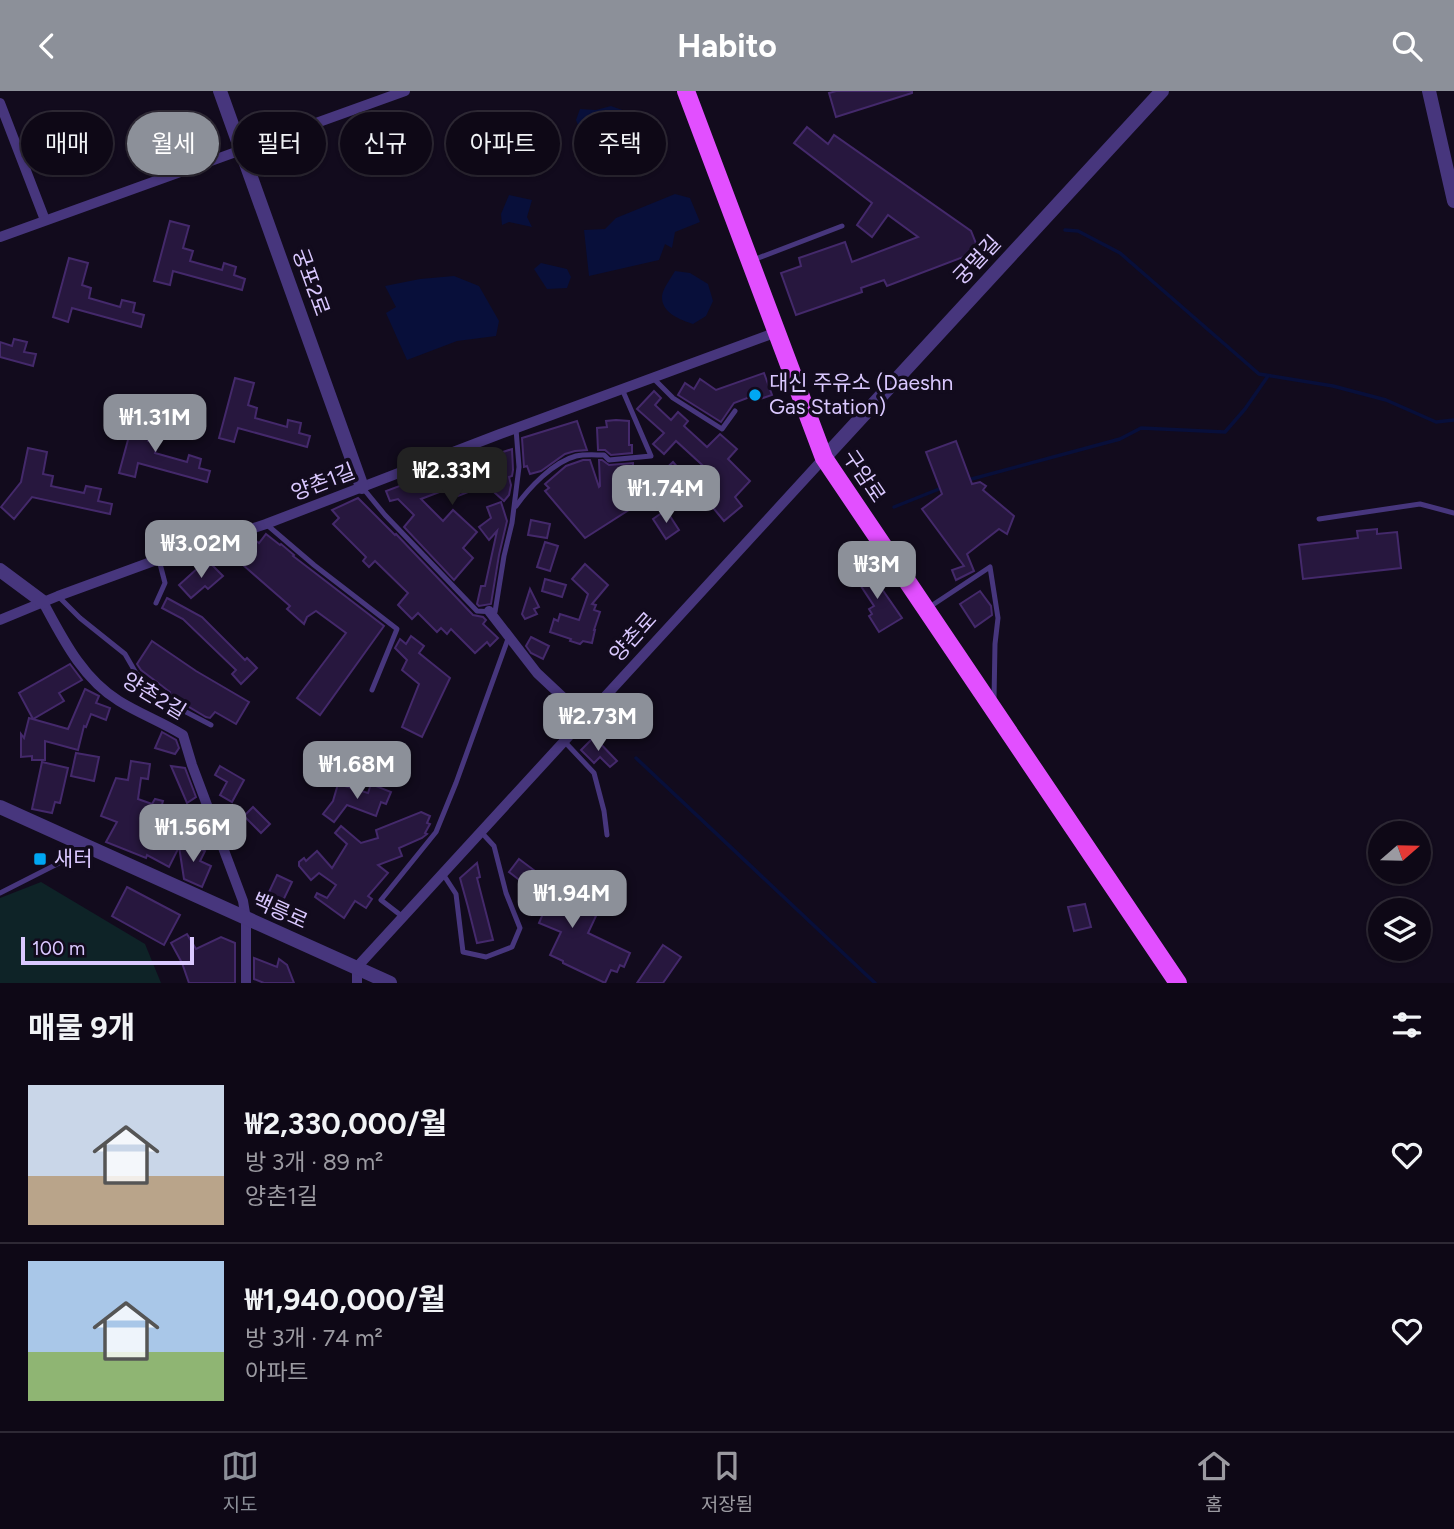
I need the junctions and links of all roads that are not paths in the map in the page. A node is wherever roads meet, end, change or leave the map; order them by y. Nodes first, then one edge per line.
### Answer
1 (220, 91) edge
2 (405, 91) edge
3 (686, 91) edge
4 (1162, 91) edge
5 (1429, 91) edge
6 (0, 103) edge
7 (326, 120) edge
8 (233, 126) edge
9 (233, 154) edge
10 (251, 175) edge
11 (1454, 201) edge
12 (45, 220) junction
13 (842, 226) dead end
14 (0, 237) edge
15 (750, 262) junction
16 (777, 333) junction
17 (653, 378) junction
18 (622, 389) junction
19 (735, 411) dead end
20 (516, 428) junction
21 (824, 458) junction
22 (362, 487) junction
23 (514, 508) junction
24 (1454, 513) edge
25 (1319, 519) dead end
26 (266, 524) junction
27 (159, 560) junction
28 (0, 570) edge
29 (58, 596) junction
30 (43, 602) junction
31 (156, 604) dead end
32 (926, 609) junction
33 (489, 611) junction
34 (0, 620) edge
35 (509, 636) junction
36 (372, 690) dead end
37 (993, 709) junction
38 (585, 718) junction
39 (211, 725) dead end
40 (564, 741) junction
41 (0, 807) edge
42 (481, 832) junction
43 (607, 835) dead end
44 (74, 842) junction
45 (443, 873) junction
46 (0, 893) edge
47 (403, 917) junction
48 (246, 919) junction
49 (357, 967) junction
50 (246, 983) edge
51 (357, 983) edge
52 (390, 983) edge
53 (1178, 983) edge

1 - 8 street, 궁포2로
2 - 7 street
3 - 15 main road, 구암로
4 - 21 street, 궁멀길
5 - 11 street
6 - 12 street
9 - 12 street
10 - 22 street, 궁포2로
12 - 14 street
13 - 15 lane
15 - 16 main road, 구암로
16 - 17 street, 양촌1길
16 - 21 main road, 구암로
17 - 18 street, 양촌1길
17 - 19 lane
18 - 20 street, 양촌1길
18 - 23 lane
20 - 22 street, 양촌1길
20 - 23 lane
21 - 32 main road, 구암로
21 - 38 street, 양촌로
22 - 26 street, 양촌1길
22 - 33 lane
23 - 33 lane
24 - 25 lane
26 - 27 street, 양촌1길
26 - 36 lane
27 - 29 street, 양촌1길
27 - 31 lane
28 - 30 street
29 - 30 street, 양촌1길
29 - 39 lane
30 - 34 street, 양촌1길
30 - 48 street, 양촌2길
32 - 37 main road, 구암로
32 - 37 lane
33 - 35 street
35 - 38 street
35 - 47 lane
37 - 53 main road, 구암로
38 - 40 street, 양촌로
40 - 42 street, 양촌로
40 - 43 lane
41 - 44 street, 백릉로
42 - 45 street, 양촌로
42 - 45 lane
44 - 46 lane
44 - 48 street, 백릉로
45 - 47 street, 양촌로
47 - 49 street, 양촌로
48 - 49 street, 백릉로
48 - 50 street, 양촌2길
49 - 51 street
49 - 52 street, 백릉로

